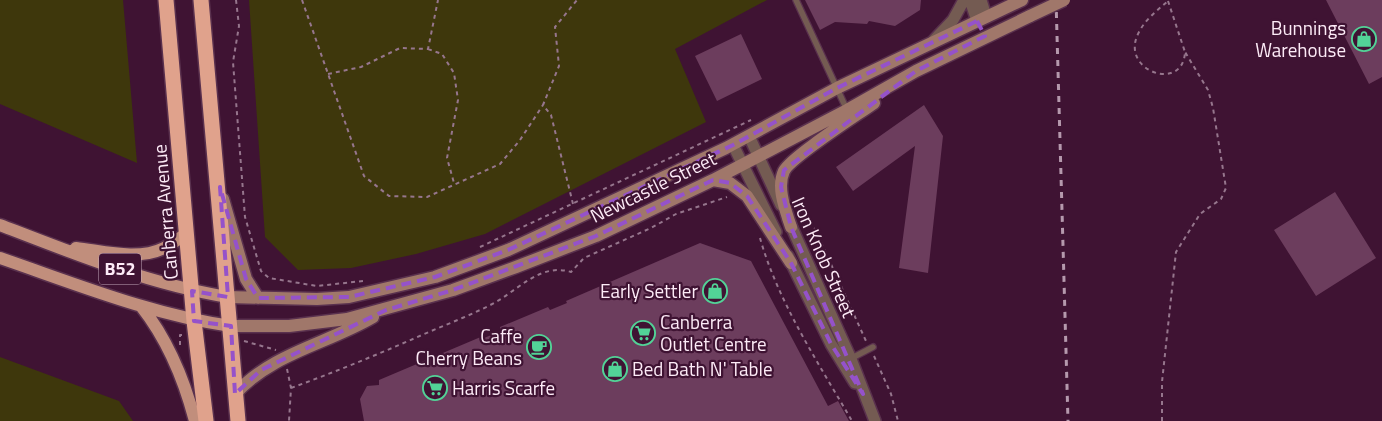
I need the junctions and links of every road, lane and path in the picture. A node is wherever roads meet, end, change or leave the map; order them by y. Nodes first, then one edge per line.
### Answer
1 (166, 0) edge
2 (201, 0) edge
3 (236, 0) edge
4 (302, 0) edge
5 (438, 0) edge
6 (577, 0) edge
7 (796, 0) edge
8 (964, 0) edge
9 (970, 0) edge
10 (981, 0) edge
11 (1064, 0) edge
12 (1012, 1) edge
13 (1168, 1) edge
14 (982, 19) junction
15 (989, 35) junction
16 (932, 41) junction
17 (428, 49) junction
18 (1185, 52) junction
19 (916, 71) junction
20 (328, 75) junction
21 (837, 88) junction
22 (543, 105) junction
23 (847, 110) junction
24 (720, 135) dead end
25 (749, 136) junction
26 (733, 145) junction
27 (759, 156) junction
28 (743, 164) junction
29 (713, 180) junction
30 (454, 184) junction
31 (220, 186) junction
32 (733, 195) dead end
33 (573, 204) junction
34 (797, 214) dead end
35 (0, 225) edge
36 (792, 227) junction
37 (187, 233) junction
38 (759, 235) dead end
39 (49, 244) junction
40 (475, 249) dead end
41 (0, 258) edge
42 (792, 263) junction
43 (364, 280) dead end
44 (192, 291) junction
45 (228, 297) junction
46 (258, 298) junction
47 (141, 306) junction
48 (386, 310) junction
49 (194, 321) junction
50 (236, 331) junction
51 (180, 335) dead end
52 (196, 337) junction
53 (248, 341) junction
54 (871, 348) junction
55 (276, 350) dead end
56 (846, 361) junction
57 (288, 374) dead end
58 (291, 388) junction
59 (235, 394) junction
60 (195, 421) edge
61 (206, 421) edge
62 (238, 421) edge
63 (289, 421) edge
64 (852, 421) edge
65 (875, 421) edge
66 (898, 421) edge
67 (1162, 421) edge

1 - 37 highway, Canberra Avenue
2 - 31 highway
3 - 43 path
4 - 20 path
5 - 17 path
6 - 22 path
7 - 21 lane
8 - 16 street
9 - 14 street
10 - 14 street
11 - 15 main road, Newcastle Street, bridge
12 - 14 main road, Newcastle Street
13 - 18 path
13 - 18 path
14 - 15 main road
14 - 16 main road, Newcastle Street
15 - 19 main road, Newcastle Street
16 - 21 main road, Newcastle Street
17 - 20 path
17 - 30 path
18 - 67 path
19 - 23 main road, Newcastle Street
19 - 36 main road
20 - 30 path
21 - 23 lane
21 - 25 main road, Newcastle Street
22 - 30 path
22 - 33 path
23 - 27 main road, Newcastle Street
24 - 33 path
25 - 26 main road, Newcastle Street
25 - 27 street, Iron Knob Street
26 - 28 street, Iron Knob Street
26 - 46 main road, Newcastle Street
27 - 28 main road, Newcastle Street
27 - 36 street, Iron Knob Street
28 - 29 main road, Newcastle Street
28 - 42 street, Iron Knob Street
29 - 42 main road
29 - 48 main road, Newcastle Street
31 - 45 highway
31 - 46 main road
32 - 58 path
33 - 40 path
34 - 54 path
35 - 39 main road, B52
36 - 56 street, Iron Knob Street
37 - 39 main road
37 - 44 highway, Canberra Avenue
38 - 64 path
39 - 44 main road, B52
41 - 47 main road, B52
42 - 56 street, Iron Knob Street
44 - 45 main road, Newcastle Street / B52
44 - 49 highway, Canberra Avenue
45 - 46 main road, Newcastle Street
45 - 50 highway
47 - 49 main road
47 - 60 main road, B52
48 - 50 main road, Newcastle Street
48 - 59 main road
49 - 50 main road
49 - 52 highway, Canberra Avenue
50 - 53 path
50 - 53 path
50 - 59 highway
51 - 52 path
52 - 61 highway, Canberra Avenue
53 - 55 path
54 - 56 lane
54 - 66 path
56 - 65 street, Iron Knob Street
57 - 58 path
58 - 63 path
59 - 62 highway

